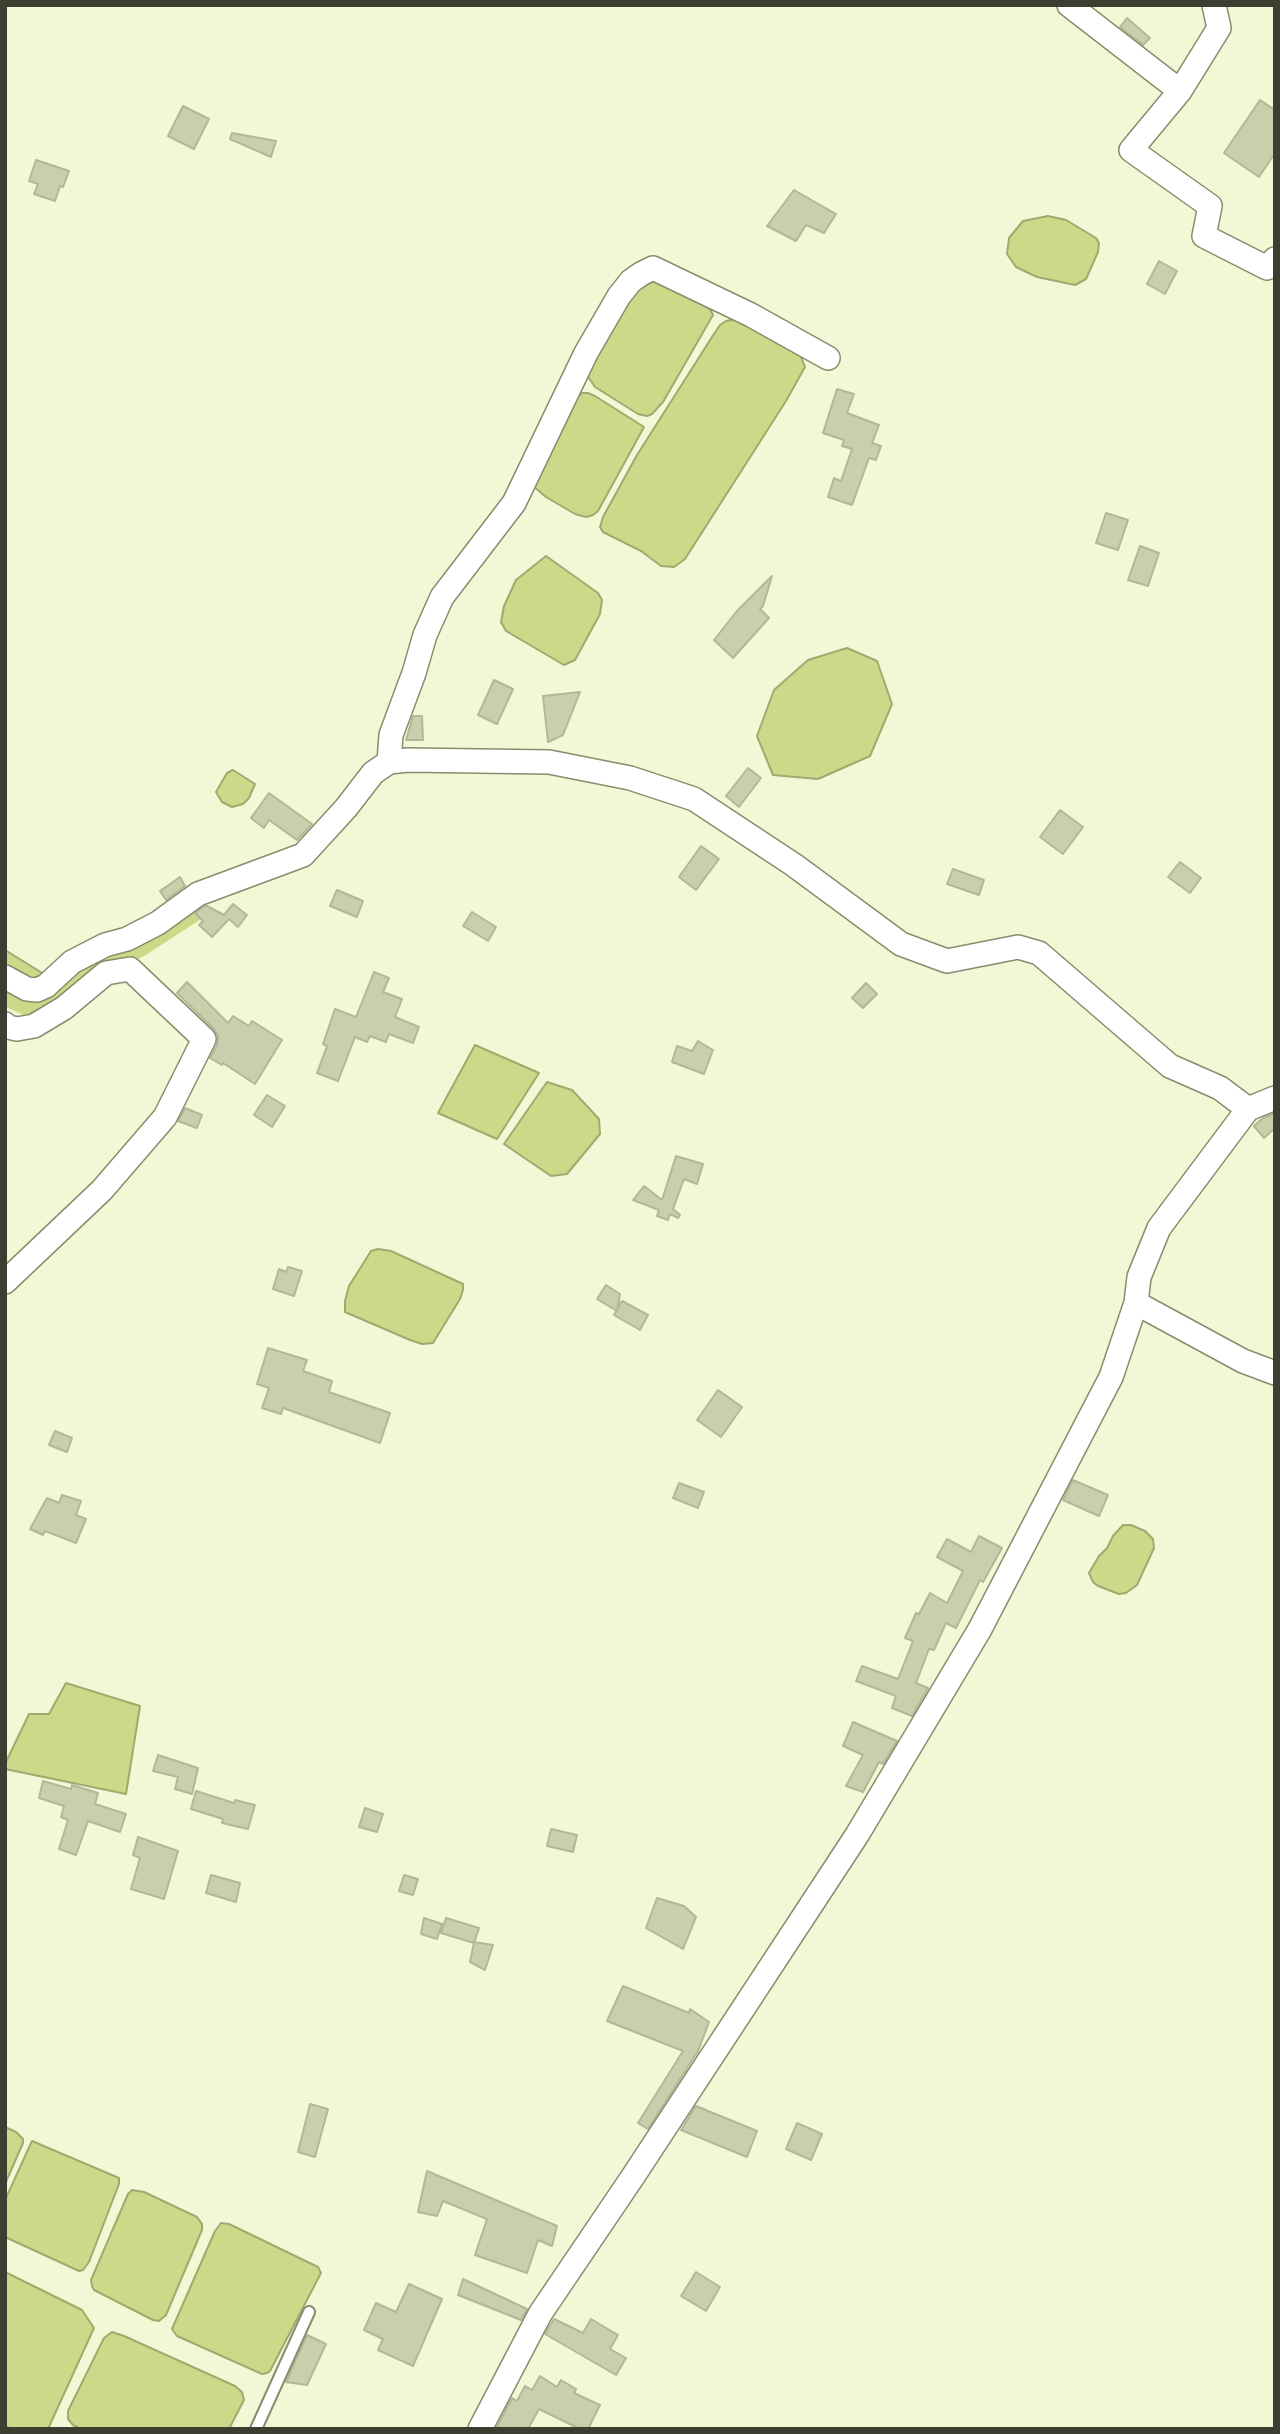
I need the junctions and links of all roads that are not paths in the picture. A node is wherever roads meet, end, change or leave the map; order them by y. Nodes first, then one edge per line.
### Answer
1 (1069, 5) edge
2 (1214, 5) edge
3 (1180, 91) junction
4 (1275, 259) edge
5 (828, 358) dead end
6 (389, 762) junction
7 (5, 977) edge
8 (5, 1024) edge
9 (1275, 1098) edge
10 (1248, 1110) junction
11 (5, 1282) edge
12 (1136, 1303) junction
13 (1275, 1373) edge
14 (309, 2312) dead end
15 (256, 2429) edge
16 (480, 2429) edge

1 - 3 street
2 - 3 street
3 - 4 street
5 - 6 street
6 - 7 street
6 - 10 street
8 - 11 street
9 - 10 street
10 - 12 street
12 - 13 street
12 - 16 street
14 - 15 lane

